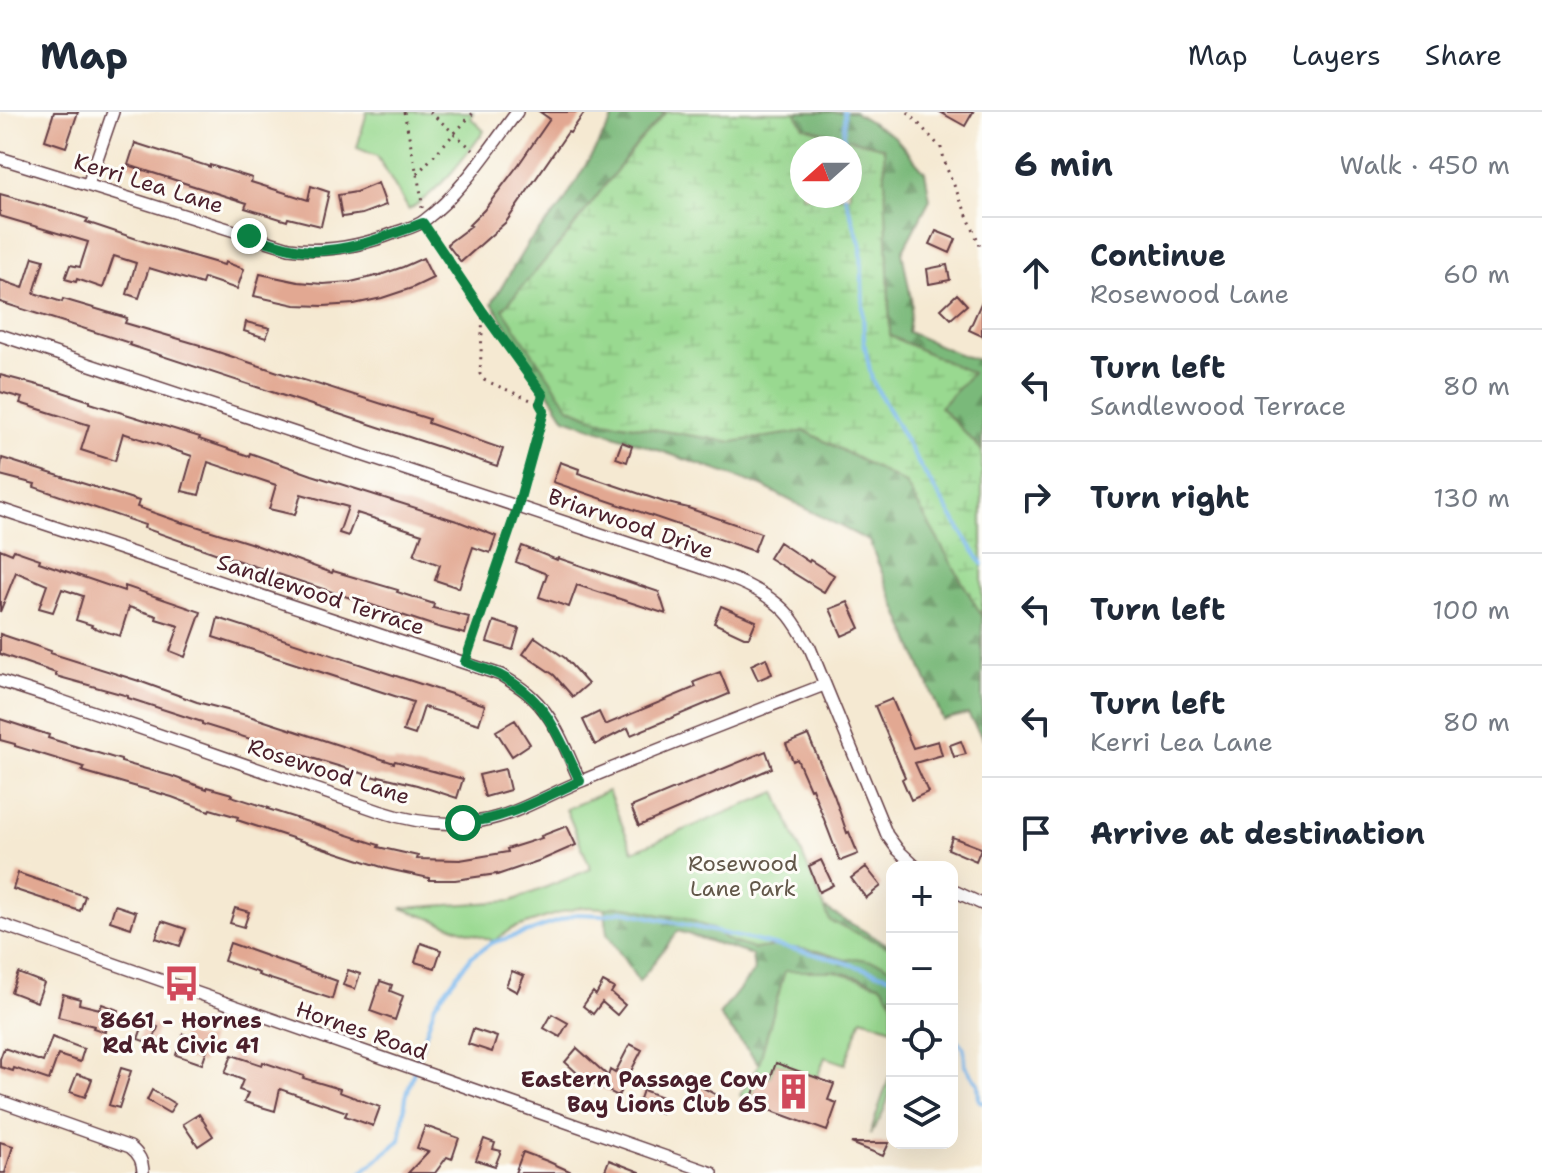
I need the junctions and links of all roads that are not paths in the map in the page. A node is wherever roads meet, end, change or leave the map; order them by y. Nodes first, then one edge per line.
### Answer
1 (113, 112) edge
2 (516, 112) edge
3 (0, 158) edge
4 (88, 185) junction
5 (0, 335) edge
6 (0, 509) edge
7 (0, 681) edge
8 (824, 685) junction
9 (580, 781) junction
10 (910, 861) edge
11 (958, 893) edge
12 (982, 904) edge
13 (0, 924) edge
14 (0, 1101) edge
15 (143, 1173) edge
16 (712, 1173) edge

1 - 4 street
2 - 4 street, Kerri Lea Lane
3 - 4 street, Kerri Lea Lane
5 - 8 street, Briarwood Drive
6 - 9 street, Sandlewood Terrace
7 - 9 street, Rosewood Lane
8 - 9 street, Rosewood Lane
8 - 10 street, Briarwood Drive
11 - 12 street
13 - 16 street, Hornes Road
14 - 15 street

